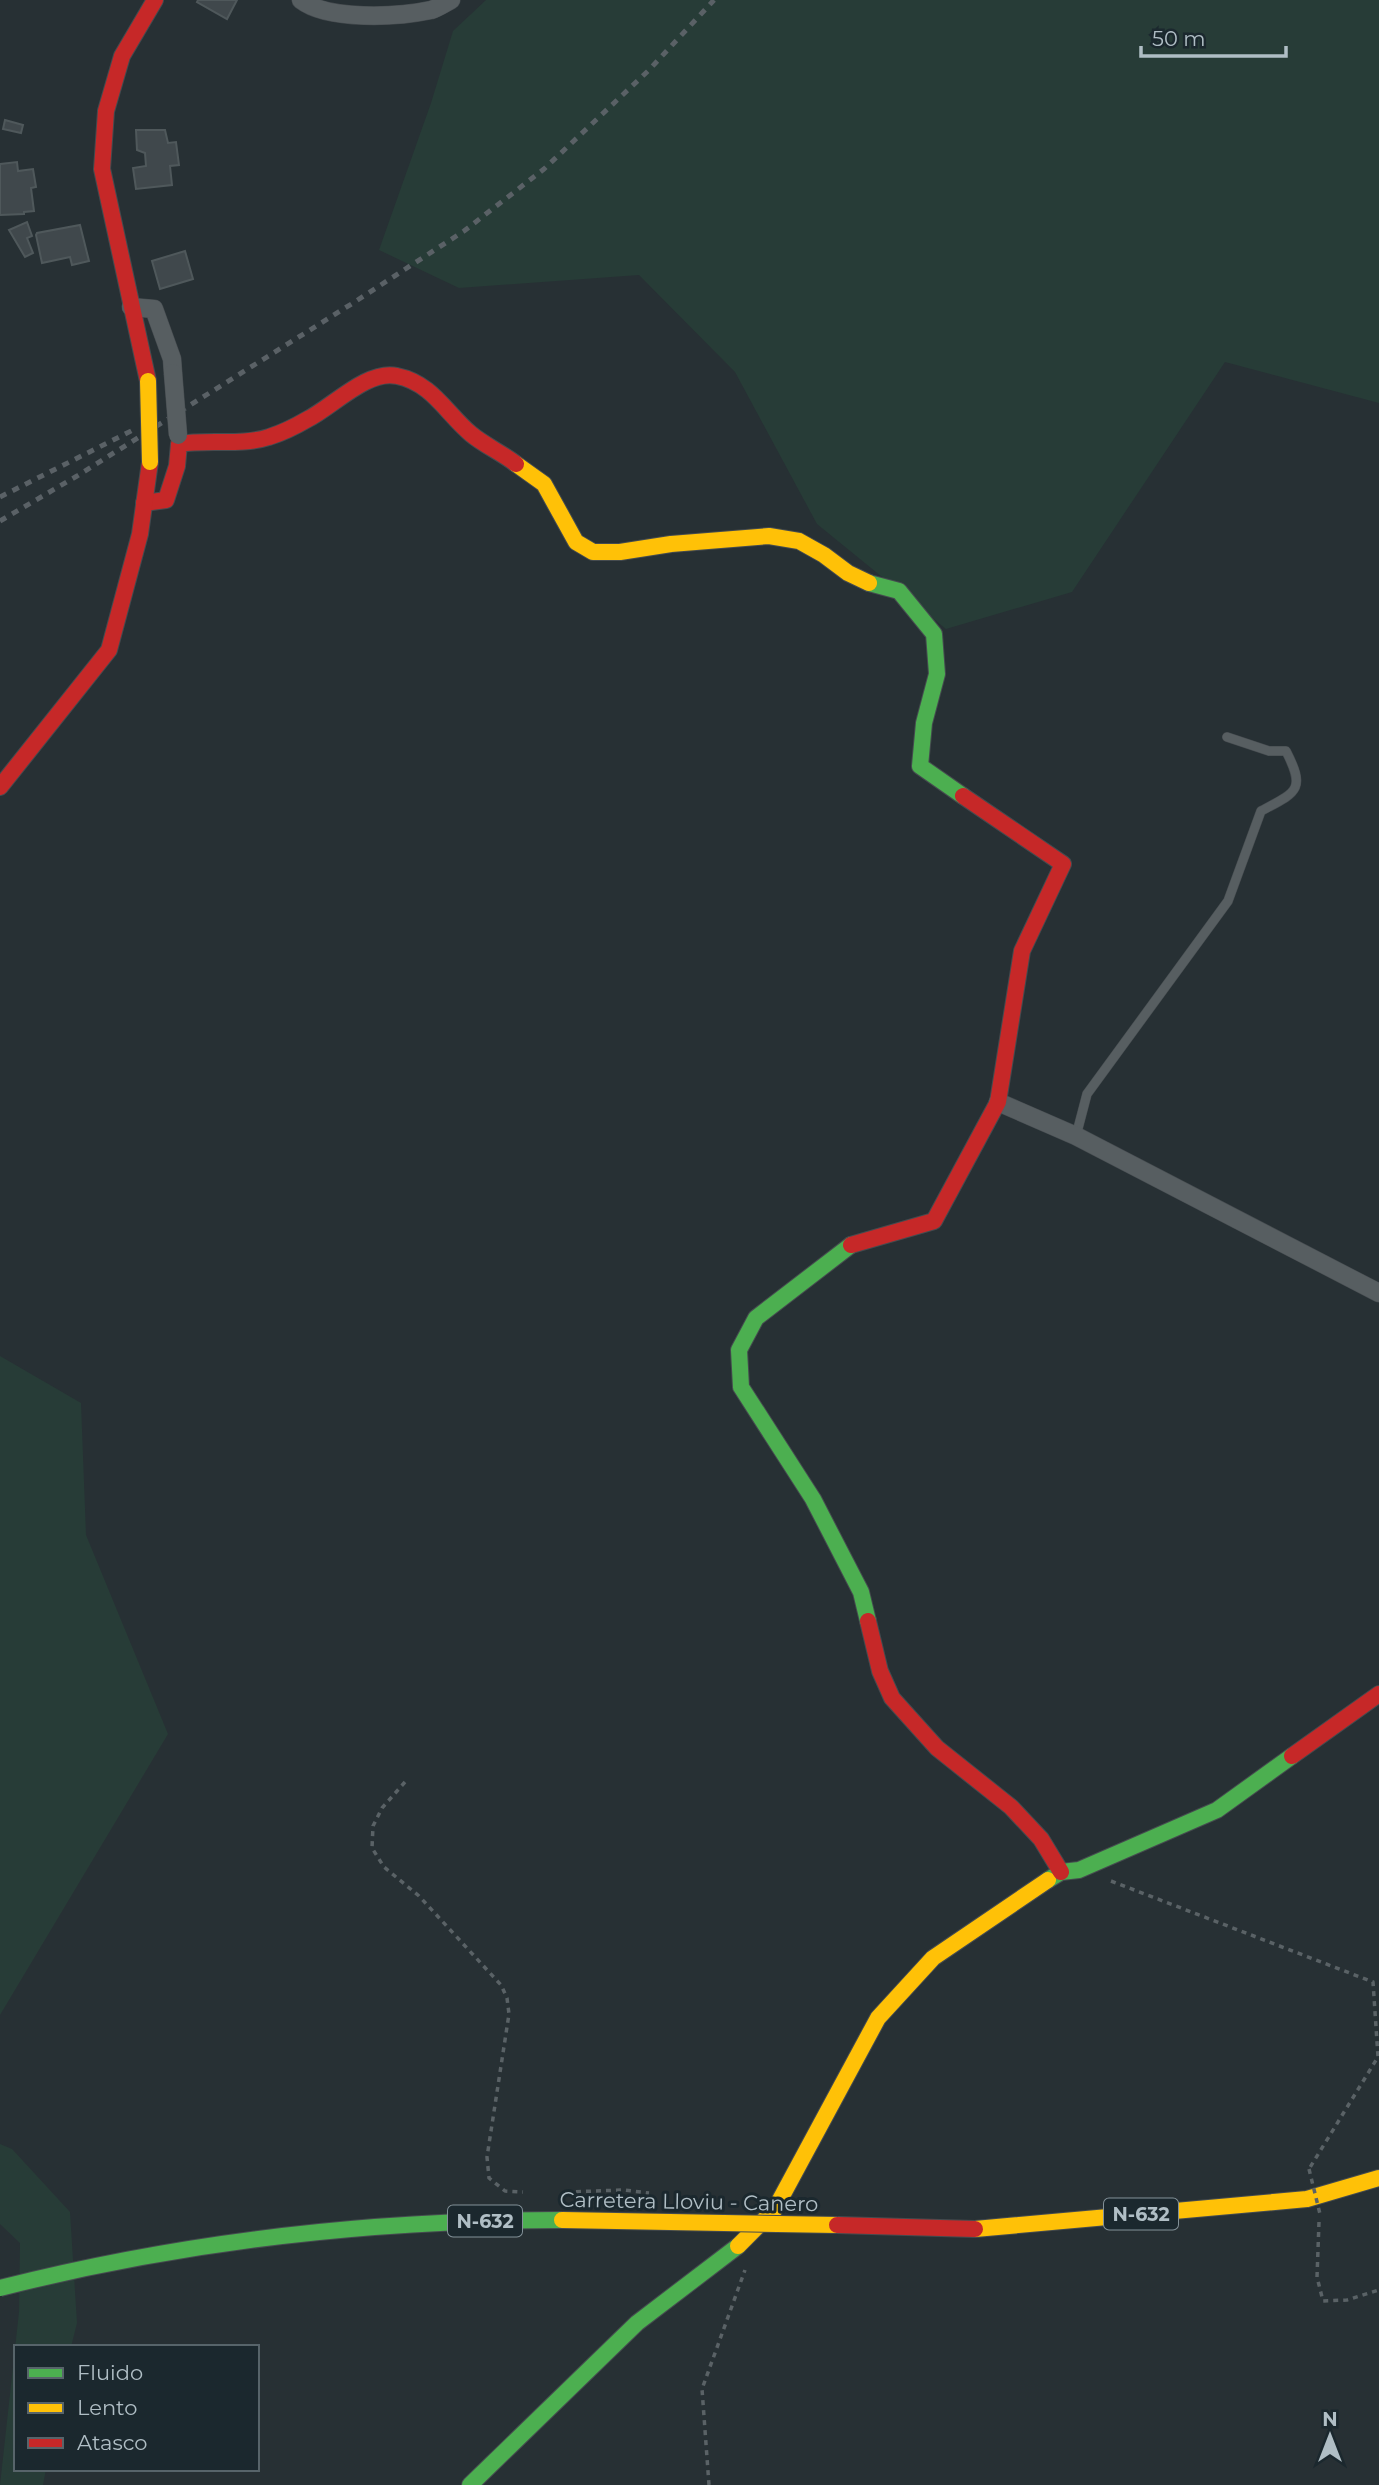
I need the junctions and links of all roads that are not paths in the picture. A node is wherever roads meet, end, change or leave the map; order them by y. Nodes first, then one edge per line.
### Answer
1 (155, 0) edge
2 (301, 0) edge
3 (451, 0) edge
4 (131, 307) junction
5 (178, 439) junction
6 (144, 503) junction
7 (1227, 737) dead end
8 (0, 787) edge
9 (998, 1102) junction
10 (1076, 1136) junction
11 (1379, 1293) edge
12 (1379, 1694) edge
13 (1061, 1871) junction
14 (1379, 2178) edge
15 (0, 2288) edge
16 (470, 2485) edge

1 - 4 main road
2 - 3 street
4 - 5 street, bridge
4 - 6 main road, bridge
5 - 6 main road
5 - 9 main road
6 - 8 main road
7 - 10 lane
9 - 10 street
9 - 13 main road
10 - 11 street
12 - 13 main road
13 - 16 main road
14 - 15 main road, Carretera Lloviu - Canero / N-632, bridge

